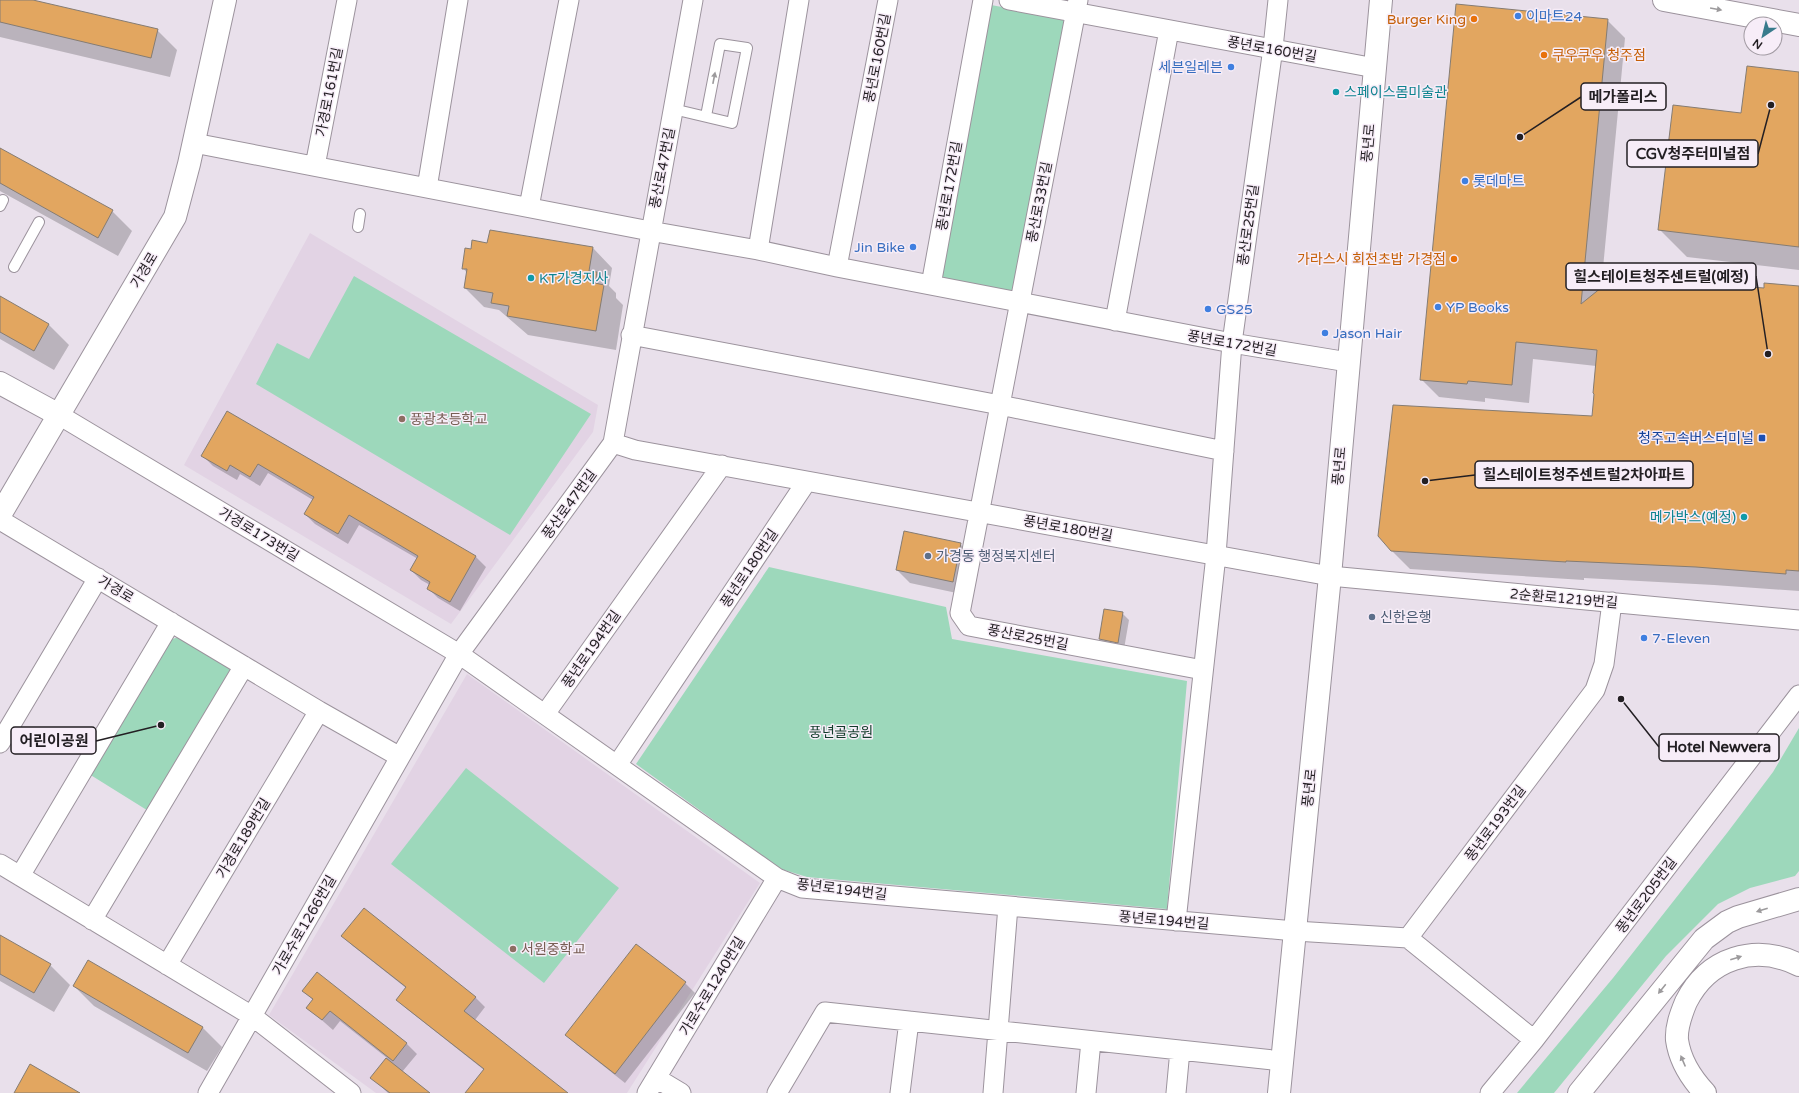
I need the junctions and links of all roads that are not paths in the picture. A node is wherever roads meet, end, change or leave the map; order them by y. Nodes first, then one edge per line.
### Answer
1 (225, 0) edge
2 (458, 0) edge
3 (569, 0) edge
4 (693, 0) edge
5 (799, 0) edge
6 (888, 0) edge
7 (983, 0) edge
8 (1009, 0) edge
9 (1278, 0) edge
10 (1381, 0) edge
11 (1664, 0) edge
12 (1077, 6) edge
13 (346, 9) edge
14 (1799, 24) edge
15 (1169, 30) junction
16 (1273, 48) junction
17 (1375, 68) junction
18 (673, 109) junction
19 (706, 116) junction
20 (194, 143) junction
21 (315, 166) junction
22 (427, 188) junction
23 (529, 207) junction
24 (360, 214) dead end
25 (39, 222) dead end
26 (358, 227) dead end
27 (650, 231) junction
28 (758, 250) junction
29 (14, 267) dead end
30 (837, 267) junction
31 (931, 285) junction
32 (1020, 302) junction
33 (1116, 321) junction
34 (631, 335) junction
35 (1232, 343) junction
36 (1348, 362) junction
37 (0, 382) edge
38 (1000, 405) junction
39 (59, 415) junction
40 (613, 443) junction
41 (1224, 452) junction
42 (722, 466) junction
43 (807, 481) junction
44 (979, 512) junction
45 (0, 515) edge
46 (0, 520) edge
47 (1216, 555) junction
48 (1330, 576) junction
49 (98, 578) junction
50 (1612, 602) junction
51 (1799, 620) edge
52 (171, 622) junction
53 (459, 654) junction
54 (244, 666) junction
55 (1203, 670) junction
56 (1799, 695) edge
57 (319, 711) junction
58 (545, 714) junction
59 (0, 743) edge
60 (400, 757) junction
61 (617, 765) junction
62 (0, 864) edge
63 (20, 876) junction
64 (777, 878) junction
65 (1799, 899) edge
66 (1008, 906) junction
67 (92, 920) junction
68 (1176, 921) junction
69 (1295, 931) junction
70 (1408, 938) junction
71 (167, 965) junction
72 (1799, 965) edge
73 (252, 1016) junction
74 (909, 1021) junction
75 (999, 1031) junction
76 (1534, 1040) junction
77 (1091, 1041) junction
78 (1180, 1050) junction
79 (1282, 1061) junction
80 (652, 1086) edge
81 (208, 1093) edge
82 (351, 1093) edge
83 (681, 1093) edge
84 (777, 1093) edge
85 (900, 1093) edge
86 (993, 1093) edge
87 (1086, 1093) edge
88 (1176, 1093) edge
89 (1279, 1093) edge
90 (1490, 1093) edge
91 (1579, 1093) edge
92 (1705, 1093) edge

1 - 20 street, 가경로
2 - 22 street
3 - 23 street
4 - 18 street, 풍산로47번길
5 - 28 street
6 - 30 street, 풍년로160번길
7 - 31 street, 풍년로172번길
8 - 12 street, 풍년로160번길
9 - 16 street, 풍산로25번길
10 - 17 street, 풍년로
11 -> 14 street
12 - 15 street, 풍년로160번길
12 - 32 street, 풍산로33번길
13 - 21 street, 가경로161번길
15 - 16 street, 풍년로160번길
15 - 33 street
16 - 17 street, 풍년로160번길
16 - 35 street, 풍산로25번길
17 - 36 street, 풍년로
18 - 19 lane
18 - 27 street, 풍산로47번길
19 -> 19 lane
20 - 21 street
20 - 39 street, 가경로
21 - 22 street
22 - 23 street
23 - 27 street
24 - 26 lane
25 - 29 lane
27 - 28 street, 풍년로172번길
27 - 34 street, 풍산로47번길
28 - 30 street, 풍년로172번길
30 - 31 street, 풍년로172번길
31 - 32 street, 풍년로172번길
32 - 33 street, 풍년로172번길
32 - 38 street, 풍산로33번길
33 - 35 street, 풍년로172번길
34 - 38 street
34 - 40 street, 풍산로47번길
35 - 36 street, 풍년로172번길
35 - 41 street, 풍산로25번길
36 - 48 street, 풍년로
37 - 39 street
38 - 41 street
38 - 44 street, 풍산로33번길
39 - 45 street, 가경로
39 - 53 street, 가경로173번길
40 - 42 street, 풍년로180번길
40 - 53 street, 풍산로47번길
41 - 47 street, 풍산로25번길
42 - 43 street, 풍년로180번길
42 - 58 street, 풍년로194번길
43 - 44 street, 풍년로180번길
43 - 61 street, 풍년로180번길
44 - 47 street, 풍년로180번길
44 - 55 street, 풍산로25번길
46 - 49 street, 가경로
47 - 48 street, 풍년로180번길
47 - 55 street, 풍산로25번길
48 - 50 street, 2순환로1219번길
48 - 69 street, 풍년로
49 - 52 street, 가경로
49 - 59 street
50 - 51 street, 2순환로1219번길
50 - 70 street, 풍년로193번길
52 - 54 street, 가경로
52 - 63 street
53 - 58 street, 풍년로194번길
53 - 60 street, 가로수로1266번길
54 - 57 street
54 - 67 street
55 - 68 street, 풍산로25번길
56 - 76 street, 풍년로205번길
57 - 60 street
57 - 71 street, 가경로189번길
58 - 61 street, 풍년로194번길
60 - 73 street, 가로수로1266번길
61 - 64 street, 풍년로194번길
62 - 63 street
63 - 67 street
64 - 66 street, 풍년로194번길
64 - 80 street, 가로수로1240번길
65 -> 91 street
66 - 68 street, 풍년로194번길
66 - 75 street
67 - 71 street
68 - 69 street, 풍년로194번길
69 - 70 street
69 - 79 street, 풍년로
70 - 76 street
71 - 73 street
92 -> 72 street
73 - 81 street, 가로수로1266번길
73 - 82 street
74 - 75 street
74 - 84 street
74 - 85 street
75 - 77 street
75 - 86 street
76 - 90 street, 풍년로205번길
77 - 78 street
77 - 87 street
78 - 79 street
78 - 88 street
79 - 89 street, 풍년로
80 - 83 street

